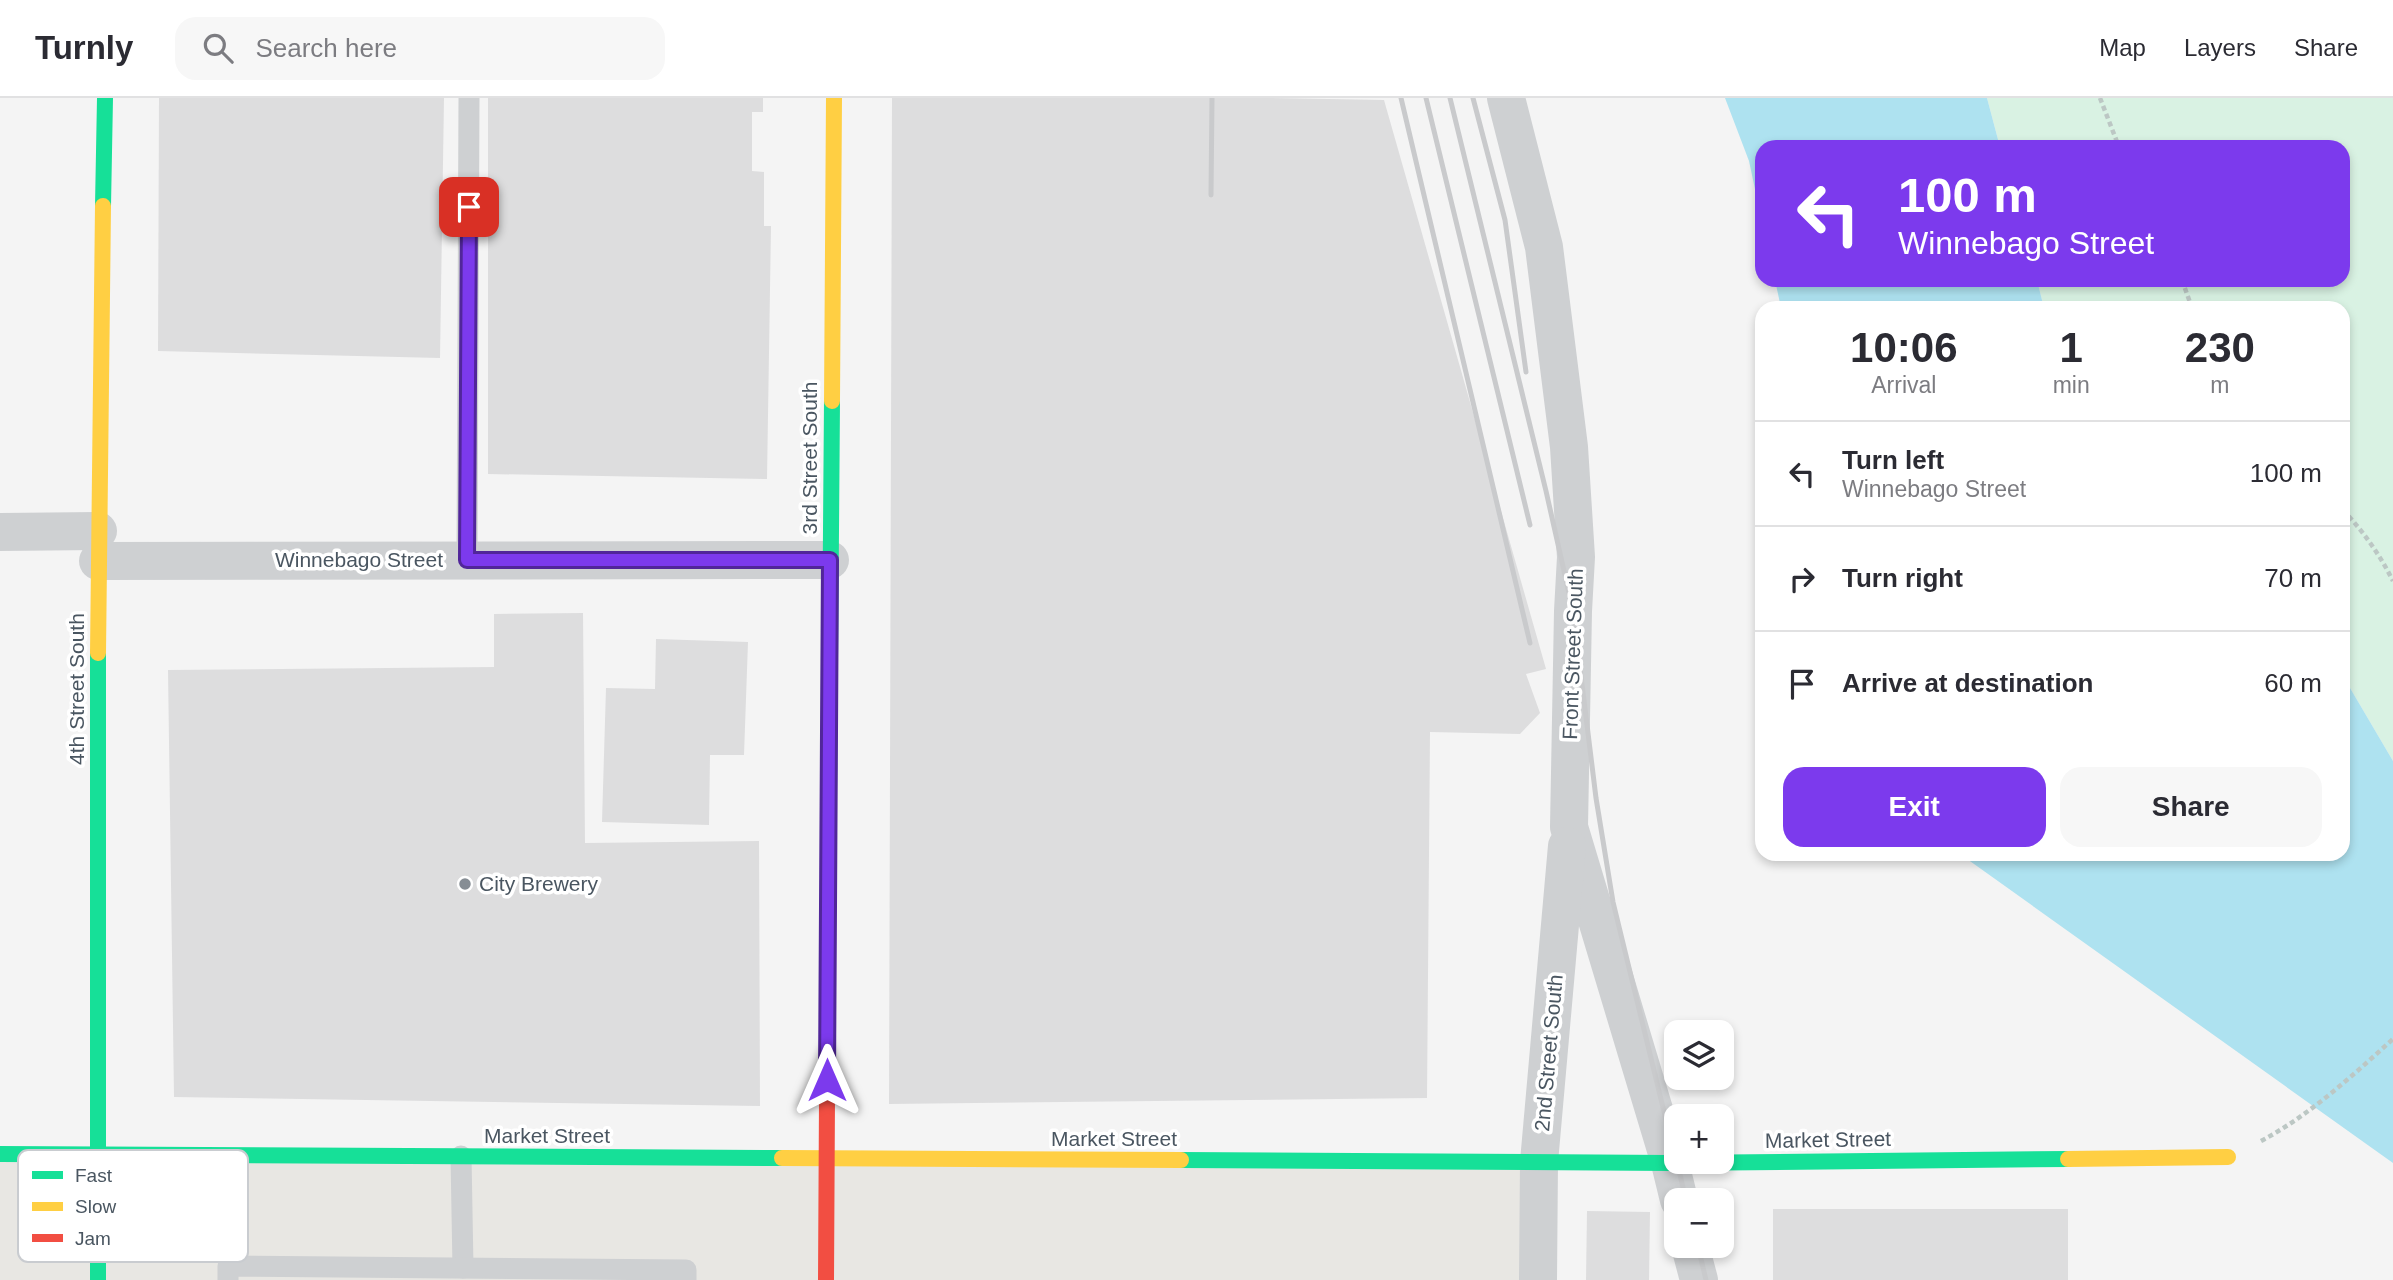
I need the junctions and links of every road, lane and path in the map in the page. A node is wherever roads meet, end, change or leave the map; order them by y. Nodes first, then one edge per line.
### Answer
1 (105, 98) edge
2 (469, 98) edge
3 (834, 98) edge
4 (1506, 98) edge
5 (2100, 98) edge
6 (2116, 140) edge
7 (2350, 517) edge
8 (0, 531) edge
9 (98, 546) junction
10 (467, 560) junction
11 (830, 560) junction
12 (2393, 581) edge
13 (1569, 827) junction
14 (2393, 1039) edge
15 (1664, 1143) edge
16 (98, 1150) edge
17 (0, 1154) edge
18 (18, 1154) edge
19 (248, 1155) edge
20 (461, 1156) junction
21 (2228, 1157) joint
22 (826, 1158) junction
23 (1539, 1162) junction
24 (1734, 1162) edge
25 (1664, 1163) edge
26 (1693, 1258) edge
27 (98, 1262) edge
28 (463, 1268) junction
29 (98, 1280) edge
30 (228, 1280) edge
31 (686, 1280) edge
32 (826, 1280) edge
33 (1538, 1280) edge
34 (1699, 1280) edge

1 - 9 main road, 4th Street South
2 - 10 lane
3 - 11 main road, 3rd Street South
4 - 13 street, Front Street South
5 - 6 path
7 - 12 path
8 - 9 street, Winnebago Street
9 - 10 street, Winnebago Street
9 - 16 main road, 4th Street South
10 - 11 street, Winnebago Street
11 - 22 main road, 3rd Street South
13 - 15 street, Front Street South
13 - 23 street, 2nd Street South
14 - 21 path
17 - 18 main road, Market Street
19 - 20 main road, Market Street
20 - 22 main road, Market Street
20 - 28 lane
21 - 24 main road, Market Street
22 - 23 main road, Market Street
22 - 32 main road, 3rd Street South
23 - 25 main road, Market Street
23 - 33 street, 2nd Street South
26 - 34 street
27 - 29 main road, 4th Street South
28 - 30 lane
28 - 31 lane

